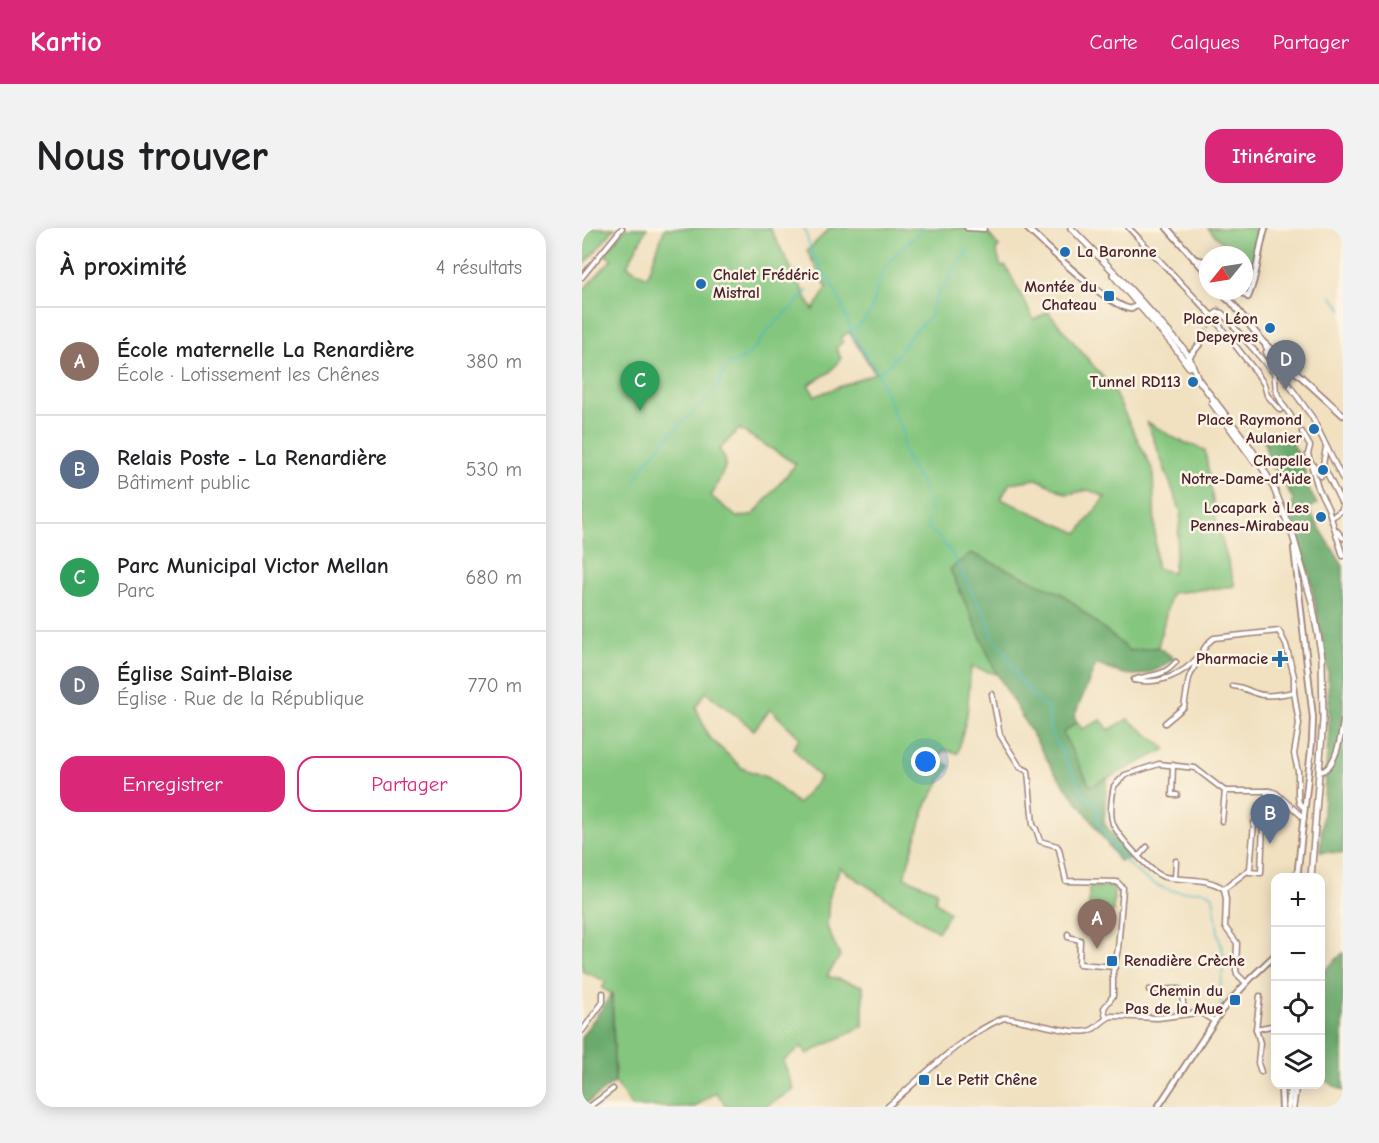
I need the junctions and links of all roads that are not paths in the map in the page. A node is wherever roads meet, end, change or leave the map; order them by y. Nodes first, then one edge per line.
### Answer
1 (622, 228) edge
2 (967, 228) edge
3 (1027, 228) edge
4 (1071, 228) edge
5 (1129, 228) edge
6 (1167, 228) edge
7 (1265, 228) edge
8 (984, 229) edge
9 (1194, 259) junction
10 (1199, 260) edge
11 (1199, 264) edge
12 (582, 277) edge
13 (1253, 286) edge
14 (1223, 300) edge
15 (1229, 300) edge
16 (1137, 301) junction
17 (1220, 305) tunnel mouth
18 (1212, 316) junction
19 (1263, 342) junction
20 (1199, 345) tunnel mouth
21 (1187, 359) junction
22 (1273, 372) junction
23 (1280, 410) dead end
24 (1343, 415) edge
25 (1292, 416) tunnel mouth
26 (1302, 432) tunnel mouth
27 (1326, 447) junction
28 (1311, 462) junction
29 (1321, 476) dead end
30 (1343, 480) edge
31 (1343, 509) edge
32 (1332, 517) junction
33 (1336, 531) junction
34 (1293, 536) junction
35 (1343, 538) edge
36 (1343, 556) edge
37 (1307, 587) junction
38 (1300, 598) junction
39 (1200, 656) junction
40 (1176, 662) dead end
41 (1233, 686) dead end
42 (1294, 692) junction
43 (992, 694) dead end
44 (1343, 722) edge
45 (1165, 723) dead end
46 (1173, 765) junction
47 (1320, 772) junction
48 (1225, 791) junction
49 (1267, 791) junction
50 (1177, 795) dead end
51 (1305, 808) junction
52 (1304, 818) junction
53 (1222, 821) dead end
54 (1263, 822) junction
55 (1147, 847) dead end
56 (1139, 856) junction
57 (1176, 861) dead end
58 (1249, 872) junction
59 (1298, 873) edge
60 (1311, 873) edge
61 (1175, 878) junction
62 (1224, 889) junction
63 (1068, 934) dead end
64 (1271, 959) edge
65 (1269, 962) joint
66 (1114, 967) junction
67 (1246, 983) junction
68 (1149, 990) dead end
69 (603, 993) dead end
70 (1260, 996) dead end
71 (1200, 1013) junction
72 (1184, 1014) junction
73 (1219, 1014) junction
74 (1106, 1018) junction
75 (1214, 1022) junction
76 (1271, 1026) edge
77 (1257, 1029) junction
78 (582, 1031) edge
79 (1261, 1072) dead end
80 (613, 1089) dead end
81 (1281, 1089) edge
82 (1290, 1089) edge
83 (1295, 1089) edge
84 (589, 1107) edge
85 (887, 1107) edge
86 (1158, 1107) edge
87 (1282, 1107) edge
88 (1288, 1107) edge
89 (1293, 1107) edge

1 - 12 street
2 - 8 street
3 - 16 street
4 - 16 main road
5 - 18 street
6 - 9 street
7 - 13 street
9 - 10 street
9 - 11 street
14 - 17 street
15 - 19 street
16 - 21 main road
16 - 21 main road
18 - 22 street
18 - 23 street
19 - 22 street
19 - 24 street
19 - 27 street
20 - 21 street
21 - 34 main road
22 - 25 street
26 - 28 street
27 - 30 street
27 - 31 street
28 - 29 street
28 - 32 street
31 - 32 street
32 - 33 street
33 - 35 street
33 - 36 street
34 - 37 main road
34 - 38 street
37 - 38 street
37 - 47 main road
38 - 51 street
39 - 40 street
39 - 42 street
39 - 45 street
41 - 42 street
42 - 51 street
43 - 66 street
44 - 47 street
46 - 48 street
46 - 50 street
46 - 56 street
47 - 60 main road
48 - 49 street
48 - 53 street
49 - 52 street
49 - 54 street
51 - 52 street
52 - 59 street
54 - 58 street
54 - 58 street
55 - 56 street
56 - 61 street
57 - 61 street
58 - 62 street
61 - 62 street
62 - 67 street
63 - 66 street
64 - 65 street
65 - 67 street
66 - 74 street
67 - 73 street
68 - 72 street
69 - 78 street
70 - 77 street
71 - 72 street
71 - 73 street
71 - 75 street
72 - 74 street
73 - 75 street
74 - 85 street
75 - 86 street
76 - 77 street
77 - 79 street
80 - 84 street
81 - 87 street
82 - 88 main road
83 - 89 main road

